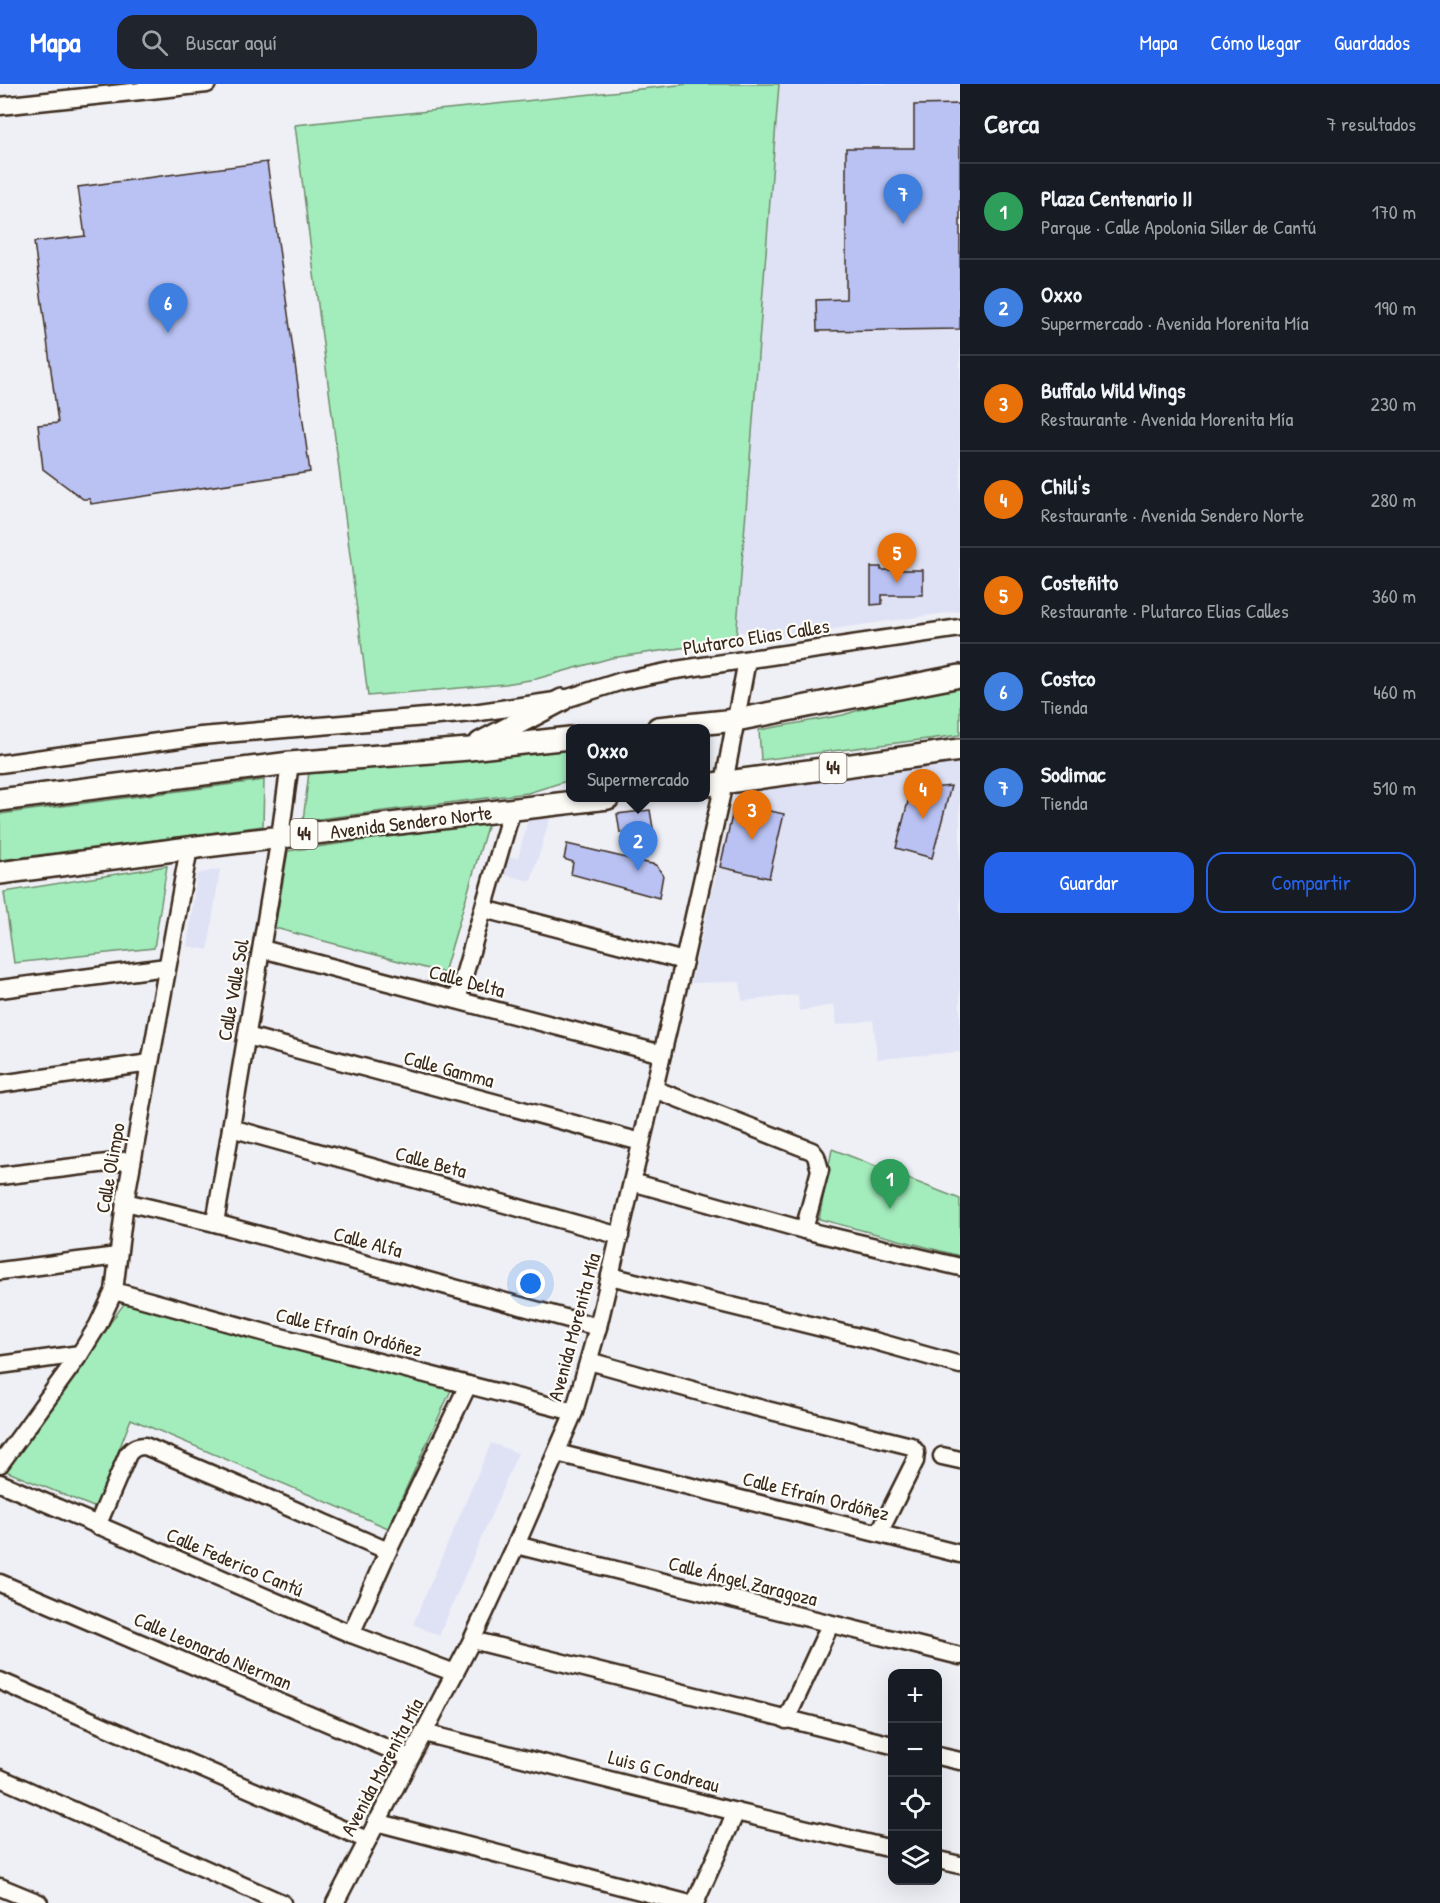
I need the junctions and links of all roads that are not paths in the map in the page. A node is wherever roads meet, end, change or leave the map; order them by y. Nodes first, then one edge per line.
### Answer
1 (207, 84) edge
2 (0, 106) edge
3 (960, 628) edge
4 (747, 660) junction
5 (960, 676) edge
6 (562, 700) junction
7 (736, 720) junction
8 (701, 724) edge
9 (566, 738) edge
10 (469, 749) junction
11 (960, 750) edge
12 (290, 763) junction
13 (0, 764) edge
14 (715, 784) edge
15 (0, 800) edge
16 (573, 802) edge
17 (512, 809) junction
18 (280, 837) junction
19 (189, 848) junction
20 (0, 873) edge
21 (484, 909) junction
22 (262, 949) junction
23 (684, 961) junction
24 (166, 967) junction
25 (0, 989) edge
26 (457, 1000) junction
27 (247, 1036) junction
28 (662, 1054) junction
29 (150, 1063) junction
30 (0, 1084) edge
31 (654, 1089) junction
32 (231, 1128) junction
33 (641, 1142) junction
34 (132, 1160) junction
35 (0, 1176) edge
36 (632, 1182) junction
37 (125, 1202) junction
38 (216, 1223) junction
39 (804, 1230) junction
40 (620, 1236) junction
41 (117, 1256) junction
42 (960, 1267) edge
43 (0, 1271) edge
44 (610, 1276) junction
45 (114, 1291) junction
46 (598, 1326) junction
47 (80, 1354) junction
48 (589, 1361) junction
49 (0, 1365) edge
50 (960, 1365) edge
51 (468, 1385) junction
52 (574, 1412) junction
53 (557, 1454) junction
54 (942, 1456) dead end
55 (960, 1460) edge
56 (0, 1464) edge
57 (0, 1483) edge
58 (97, 1526) junction
59 (879, 1533) junction
60 (516, 1545) junction
61 (388, 1551) junction
62 (960, 1554) edge
63 (0, 1583) edge
64 (830, 1625) junction
65 (351, 1634) junction
66 (472, 1640) junction
67 (960, 1656) edge
68 (455, 1673) junction
69 (0, 1681) edge
70 (786, 1720) junction
71 (424, 1732) junction
72 (888, 1744) edge
73 (942, 1757) edge
74 (410, 1758) junction
75 (960, 1761) edge
76 (0, 1778) edge
77 (736, 1812) junction
78 (376, 1822) junction
79 (367, 1840) junction
80 (888, 1848) edge
81 (942, 1861) edge
82 (960, 1865) edge
83 (0, 1887) edge
84 (39, 1903) edge
85 (282, 1903) edge
86 (335, 1903) edge
87 (686, 1903) edge
88 (694, 1903) edge

1 - 2 street
3 - 4 street, Plutarco Elias Calles
4 - 6 street, Plutarco Elias Calles
4 - 7 street, Avenida Morenita Mía
5 - 7 main road
6 - 10 main road
6 - 13 street
7 - 8 main road
7 - 14 street, Avenida Morenita Mía
9 - 10 main road
10 - 12 main road
11 - 14 main road, 44
12 - 15 main road
12 - 18 street, Calle Valle Sol
14 - 23 street, Avenida Morenita Mía
16 - 17 main road, Avenida Sendero Norte / 44
17 - 18 main road, Avenida Sendero Norte / 44
17 - 21 street
18 - 19 main road, Avenida Sendero Norte / 44
18 - 22 street, Calle Valle Sol
19 - 20 main road, Avenida Sendero Norte / 44
19 - 24 street, Calle Olimpo
21 - 23 street
21 - 26 street
22 - 26 street, Calle Delta
22 - 27 street, Calle Valle Sol
23 - 28 street, Avenida Morenita Mía
24 - 25 street
24 - 29 street, Calle Olimpo
26 - 28 street, Calle Delta
27 - 32 street, Calle Valle Sol
27 - 33 street, Calle Gamma
28 - 31 street, Avenida Morenita Mía
29 - 30 street
29 - 34 street, Calle Olimpo
31 - 33 street, Avenida Morenita Mía
31 - 39 street
32 - 38 street, Calle Valle Sol
32 - 40 street, Calle Beta
33 - 36 street, Avenida Morenita Mía
34 - 35 street
34 - 37 street, Calle Olimpo
36 - 39 street
36 - 40 street, Avenida Morenita Mía
37 - 38 street, Calle Alfa
37 - 41 street, Calle Olimpo
38 - 46 street, Calle Alfa
39 - 42 street
40 - 44 street, Avenida Morenita Mía
41 - 43 street
41 - 45 street, Calle Olimpo
44 - 46 street, Avenida Morenita Mía
44 - 50 street
45 - 47 street, Calle Olimpo
45 - 51 street, Calle Efraín Ordóñez
46 - 48 street, Avenida Morenita Mía
47 - 49 street
47 - 56 street, Calle Olimpo
48 - 52 street, Avenida Morenita Mía
48 - 59 street
51 - 52 street, Calle Efraín Ordóñez
51 - 61 street
52 - 53 street, Avenida Morenita Mía
53 - 59 street, Calle Efraín Ordóñez
53 - 60 street, Avenida Morenita Mía
54 - 55 street
57 - 58 street, Calle Federico Cantú
58 - 61 street
58 - 65 street, Calle Federico Cantú
59 - 62 street, Calle Efraín Ordóñez
60 - 64 street, Calle Ángel Zaragoza
60 - 66 street, Avenida Morenita Mía
61 - 65 street
63 - 74 street, Calle Leonardo Nierman
64 - 67 street, Calle Ángel Zaragoza
64 - 70 street
65 - 68 street, Calle Federico Cantú
66 - 68 street, Avenida Morenita Mía
66 - 70 street
68 - 71 street, Avenida Morenita Mía
69 - 79 street
70 - 72 street
71 - 74 street, Avenida Morenita Mía
71 - 77 street, Luis G Condreau
73 - 75 street
74 - 78 street, Avenida Morenita Mía
76 - 85 street
77 - 80 street, Luis G Condreau
77 - 88 street
78 - 79 street, Avenida Morenita Mía
78 - 87 street
79 - 86 street, Avenida Morenita Mía
81 - 82 street
83 - 84 street

